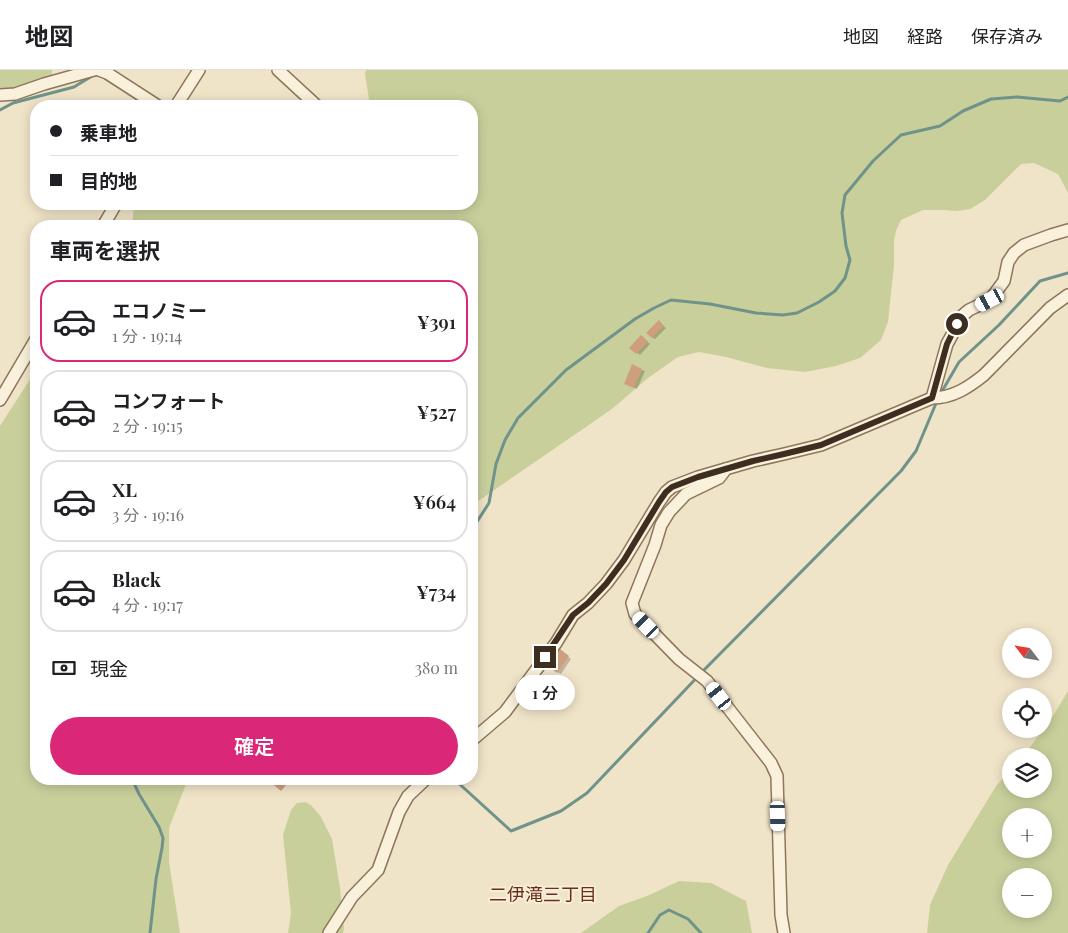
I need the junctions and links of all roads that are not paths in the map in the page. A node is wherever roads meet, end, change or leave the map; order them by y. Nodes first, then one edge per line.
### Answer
1 (94, 70) edge
2 (99, 70) edge
3 (199, 70) edge
4 (278, 70) edge
5 (0, 95) edge
6 (148, 100) edge
7 (180, 100) edge
8 (311, 100) edge
9 (1068, 230) edge
10 (1068, 296) edge
11 (30, 349) edge
12 (939, 398) junction
13 (0, 400) edge
14 (726, 469) junction
15 (478, 735) edge
16 (420, 785) edge
17 (329, 933) edge
18 (784, 933) edge

1 - 5 street
2 - 6 street
3 - 7 street
4 - 8 street
9 - 12 street
10 - 12 street
11 - 13 street
12 - 14 street
14 - 15 street
14 - 18 street
16 - 17 street

